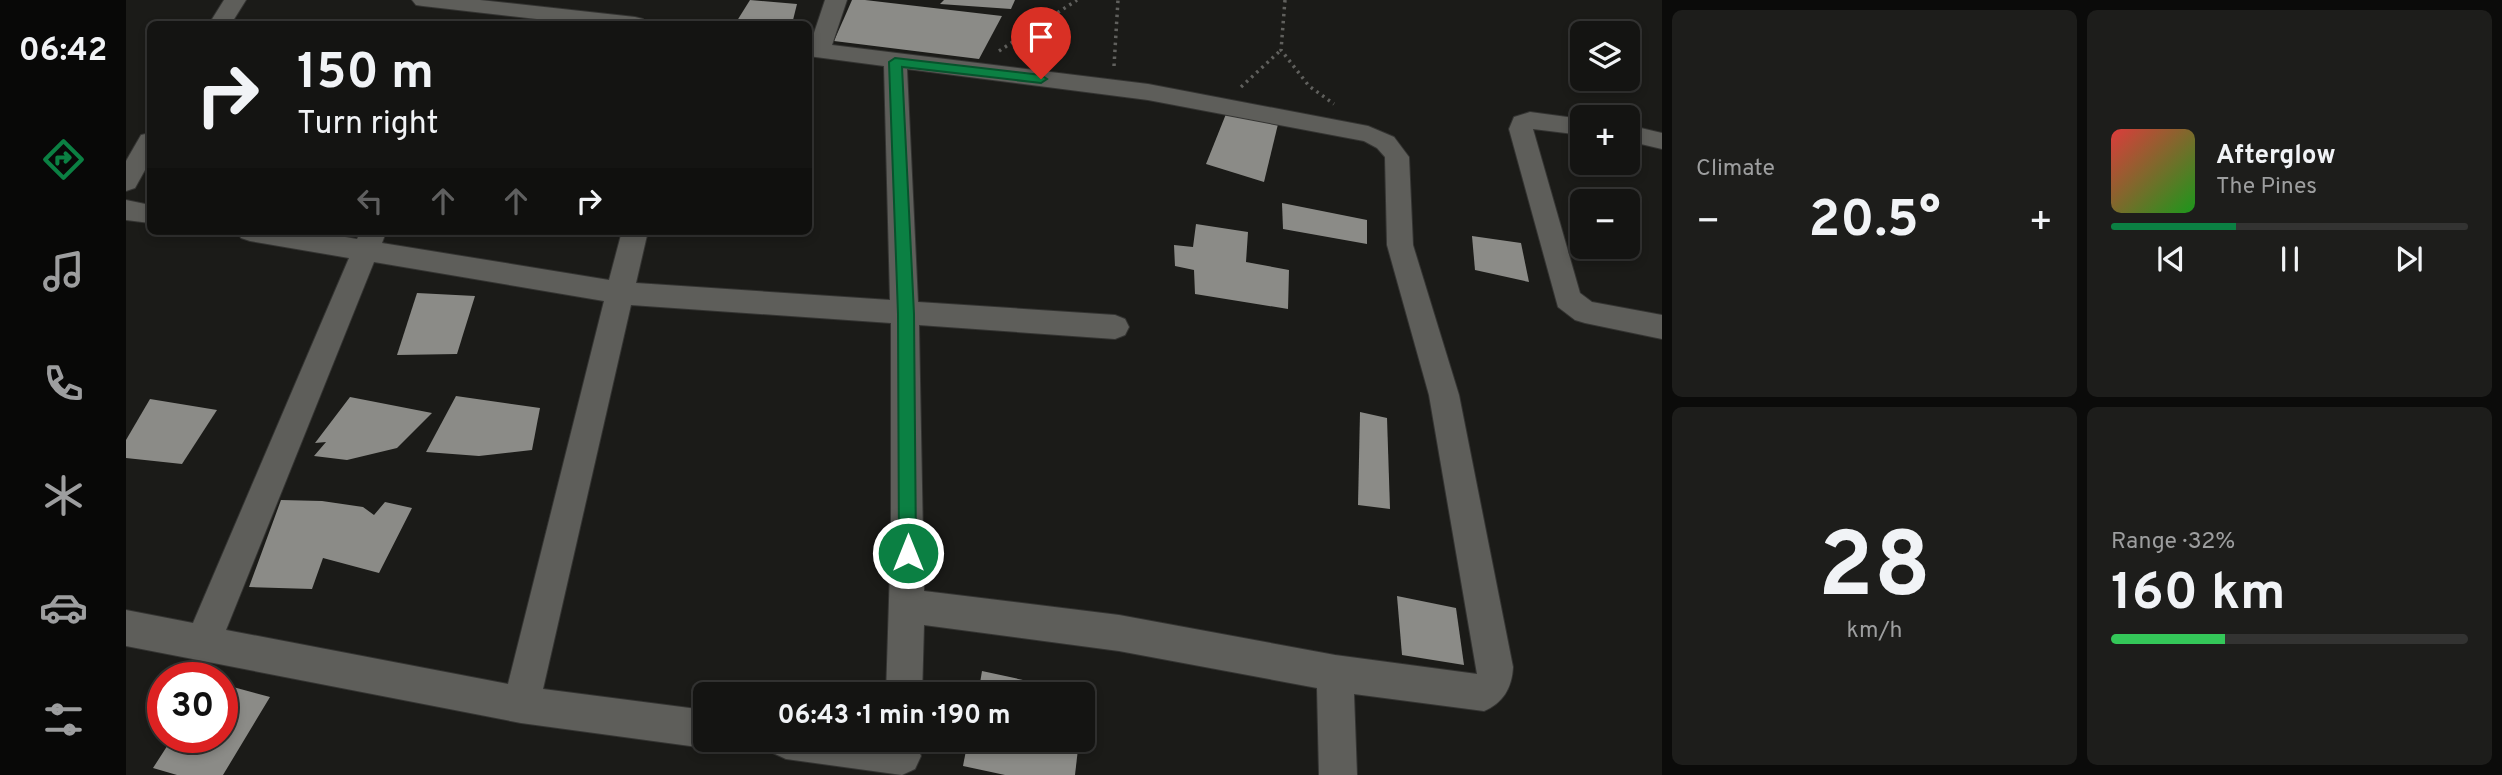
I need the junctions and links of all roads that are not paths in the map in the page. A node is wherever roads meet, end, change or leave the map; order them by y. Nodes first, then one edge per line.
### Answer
1 (235, 0) edge
2 (423, 0) edge
3 (836, 0) edge
4 (456, 14) edge
5 (222, 21) edge
6 (581, 21) edge
7 (814, 50) edge
8 (895, 62) junction
9 (1570, 125) edge
10 (1640, 136) edge
11 (1662, 141) edge
12 (147, 146) edge
13 (126, 182) edge
14 (126, 210) edge
15 (147, 214) edge
16 (298, 235) edge
17 (634, 235) edge
18 (370, 241) edge
19 (621, 293) junction
20 (906, 314) junction
21 (1115, 327) dead end
22 (1662, 327) edge
23 (908, 606) junction
24 (126, 628) edge
25 (203, 642) junction
26 (1335, 673) junction
27 (905, 682) edge
28 (522, 705) junction
29 (693, 727) edge
30 (868, 752) edge
31 (902, 757) edge
32 (1338, 775) edge

1 - 5 street
2 - 4 street
3 - 7 street
4 - 6 street
7 - 8 street
8 - 20 street
8 - 26 street
9 - 22 street
10 - 11 street
12 - 13 street
14 - 15 street
16 - 18 street
17 - 19 street
18 - 19 street
18 - 25 street
19 - 20 street
19 - 28 street
20 - 21 street
20 - 23 street
23 - 26 street
23 - 27 street
24 - 25 street
25 - 28 street
26 - 32 street
28 - 29 street
30 - 31 street

